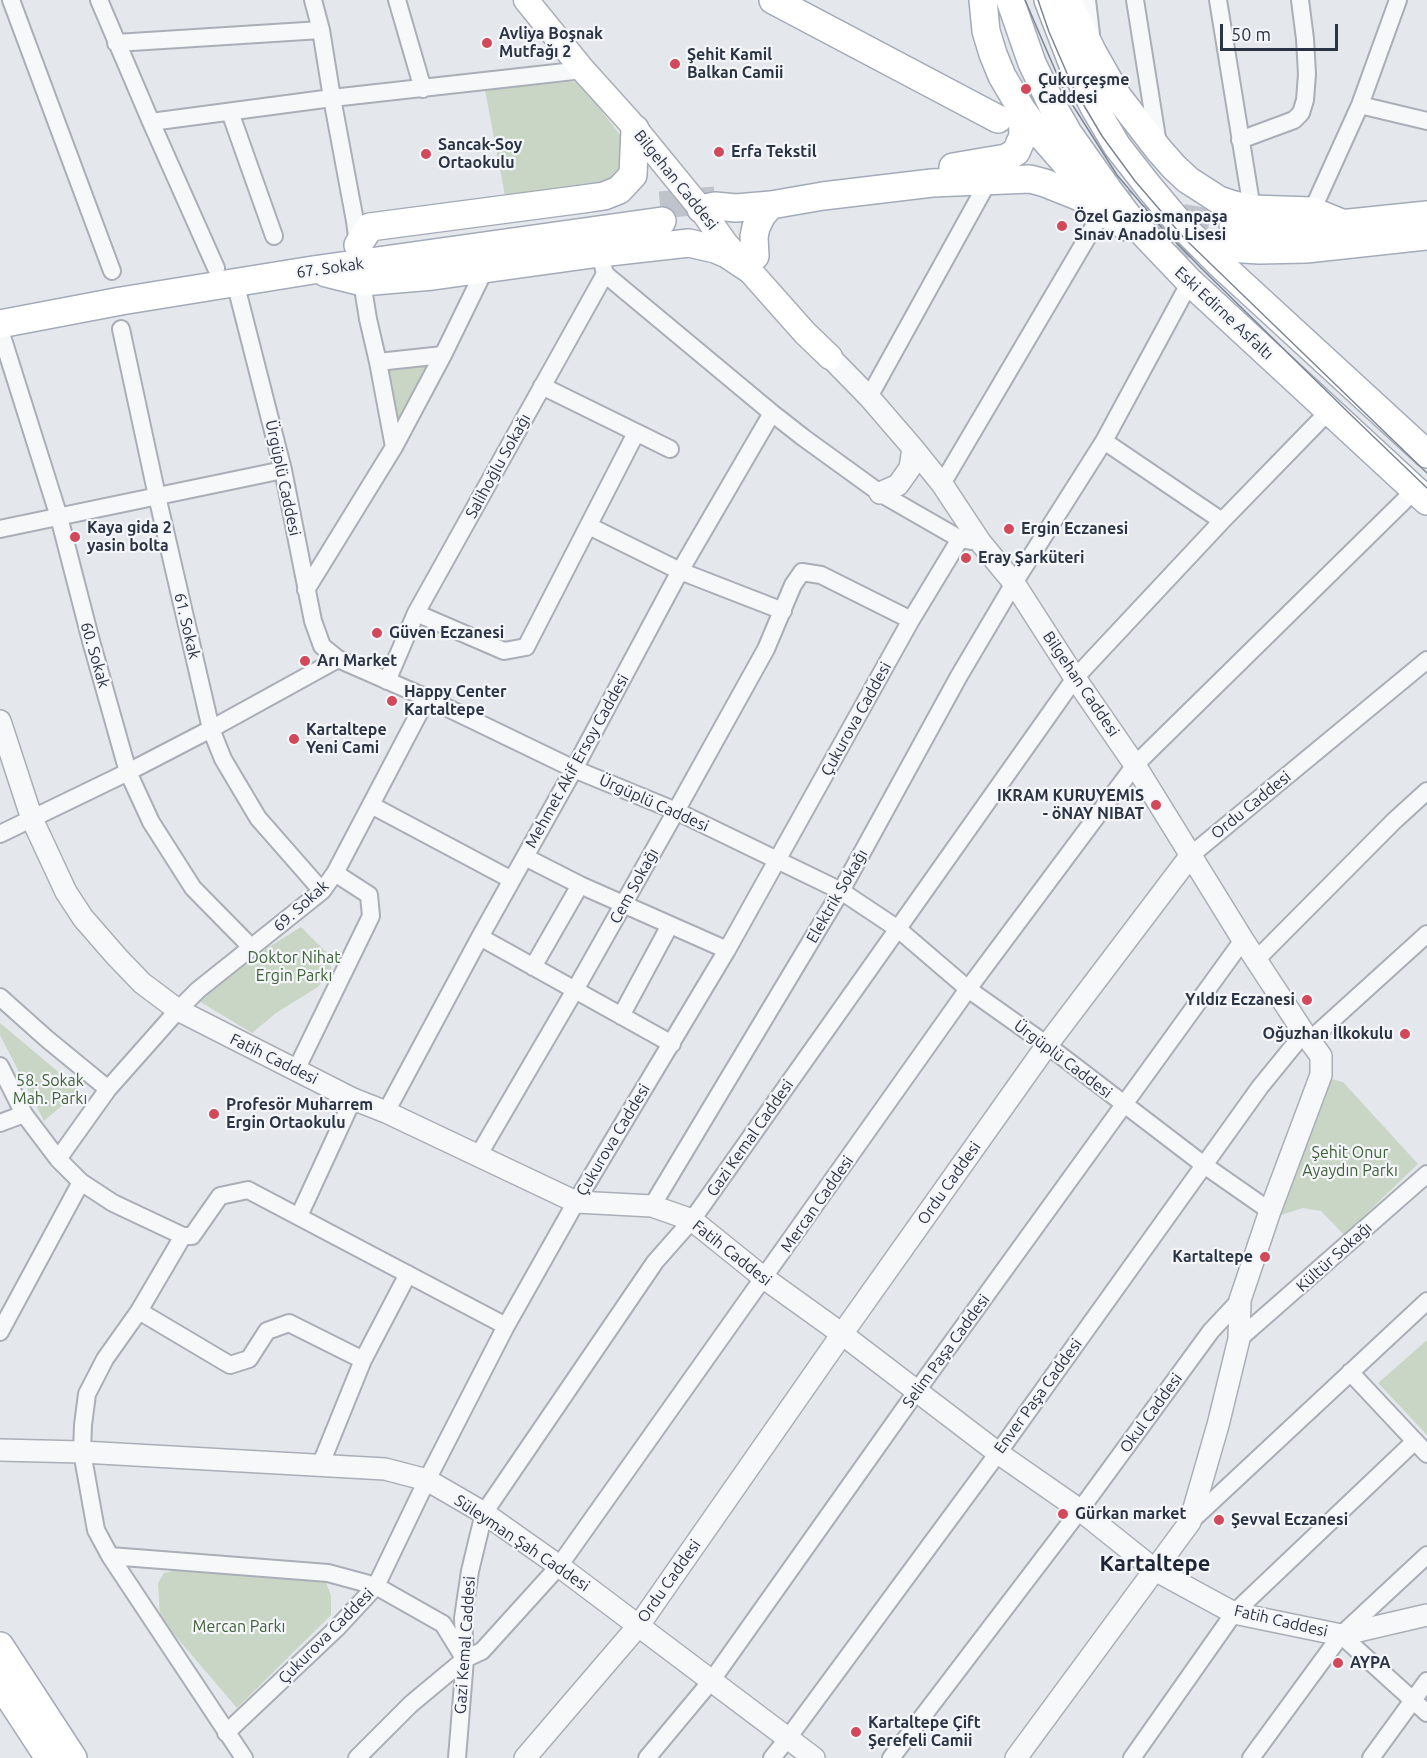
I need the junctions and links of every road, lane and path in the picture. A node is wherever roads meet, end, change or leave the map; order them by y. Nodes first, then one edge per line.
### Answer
1 (12, 0) edge
2 (99, 0) edge
3 (314, 0) edge
4 (397, 0) edge
5 (526, 0) edge
6 (546, 0) edge
7 (774, 0) edge
8 (983, 0) edge
9 (1010, 0) edge
10 (1048, 0) edge
11 (1067, 0) edge
12 (1087, 0) edge
13 (1135, 0) edge
14 (1218, 0) edge
15 (1300, 0) edge
16 (1398, 0) edge
17 (321, 30) junction
18 (116, 43) junction
19 (1093, 53) junction
20 (583, 70) junction
21 (423, 89) junction
22 (332, 99) junction
23 (1360, 105) junction
24 (230, 111) junction
25 (1010, 114) junction
26 (1427, 121) edge
27 (151, 122) junction
28 (635, 129) junction
29 (1240, 140) junction
30 (1159, 150) junction
31 (989, 170) junction
32 (771, 206) junction
33 (708, 207) junction
34 (1103, 211) junction
35 (1312, 211) junction
36 (1427, 215) edge
37 (1130, 219) junction
38 (1344, 224) junction
39 (1238, 228) junction
40 (274, 236) dead end
41 (1427, 236) edge
42 (1153, 244) junction
43 (358, 245) junction
44 (752, 262) junction
45 (603, 263) junction
46 (485, 269) junction
47 (313, 270) junction
48 (112, 271) dead end
49 (226, 275) junction
50 (362, 282) junction
51 (1190, 282) junction
52 (0, 306) edge
53 (0, 324) edge
54 (121, 329) dead end
55 (0, 330) edge
56 (442, 355) junction
57 (830, 357) joint
58 (378, 362) junction
59 (542, 386) junction
60 (868, 397) junction
61 (1328, 412) junction
62 (772, 413) junction
63 (636, 433) junction
64 (1104, 441) junction
65 (394, 447) junction
66 (913, 448) junction
67 (670, 449) dead end
68 (1427, 454) edge
69 (283, 470) junction
70 (942, 484) junction
71 (880, 493) junction
72 (157, 496) junction
73 (1421, 496) edge
74 (58, 518) junction
75 (1222, 521) junction
76 (589, 526) junction
77 (0, 529) edge
78 (960, 539) junction
79 (981, 543) junction
80 (680, 571) junction
81 (1014, 583) junction
82 (306, 590) junction
83 (783, 611) junction
84 (416, 613) junction
85 (911, 620) junction
86 (338, 659) junction
87 (1427, 660) edge
88 (1075, 678) junction
89 (387, 681) junction
90 (427, 698) junction
91 (0, 721) edge
92 (211, 729) junction
93 (1135, 765) junction
94 (574, 769) junction
95 (128, 772) junction
96 (1427, 790) edge
97 (371, 805) junction
98 (676, 812) junction
99 (32, 819) junction
100 (0, 834) edge
101 (1191, 855) junction
102 (525, 857) junction
103 (777, 860) junction
104 (335, 873) junction
105 (512, 880) junction
106 (580, 885) junction
107 (322, 891) junction
108 (841, 891) junction
109 (624, 904) junction
110 (670, 925) junction
111 (898, 929) junction
112 (1427, 934) edge
113 (480, 937) junction
114 (1243, 940) junction
115 (252, 948) junction
116 (726, 950) junction
117 (1256, 960) junction
118 (533, 967) junction
119 (968, 989) junction
120 (575, 990) junction
121 (0, 997) edge
122 (178, 1010) junction
123 (621, 1016) junction
124 (1307, 1036) junction
125 (672, 1044) junction
126 (1047, 1046) junction
127 (0, 1066) edge
128 (296, 1070) junction
129 (108, 1089) junction
130 (353, 1099) junction
131 (1124, 1105) junction
132 (386, 1112) junction
133 (24, 1114) junction
134 (0, 1123) edge
135 (478, 1156) junction
136 (57, 1159) junction
137 (1203, 1165) junction
138 (1427, 1174) edge
139 (81, 1182) junction
140 (576, 1202) junction
141 (652, 1206) junction
142 (1270, 1211) junction
143 (299, 1216) junction
144 (692, 1220) junction
145 (183, 1236) junction
146 (408, 1274) junction
147 (764, 1278) junction
148 (1240, 1300) junction
149 (1427, 1301) edge
150 (139, 1311) junction
151 (506, 1326) junction
152 (0, 1332) edge
153 (842, 1334) junction
154 (1239, 1340) junction
155 (363, 1360) junction
156 (1350, 1372) junction
157 (916, 1392) junction
158 (1415, 1441) junction
159 (0, 1450) edge
160 (82, 1452) junction
161 (998, 1453) junction
162 (1427, 1454) edge
163 (320, 1466) junction
164 (427, 1480) junction
165 (1080, 1510) junction
166 (484, 1513) junction
167 (1190, 1522) junction
168 (1427, 1555) edge
169 (110, 1556) junction
170 (559, 1566) junction
171 (1155, 1570) junction
172 (376, 1586) junction
173 (1234, 1613) junction
174 (1427, 1615) edge
175 (639, 1625) junction
176 (1341, 1635) junction
177 (0, 1646) edge
178 (465, 1659) junction
179 (712, 1680) junction
180 (1427, 1681) edge
181 (0, 1683) edge
182 (1413, 1699) junction
183 (1427, 1713) edge
184 (226, 1733) junction
185 (788, 1738) junction
186 (50, 1758) edge
187 (74, 1758) edge
188 (243, 1758) edge
189 (357, 1758) edge
190 (457, 1758) edge
191 (525, 1758) edge
192 (646, 1758) edge
193 (772, 1758) edge
194 (814, 1758) edge
195 (891, 1758) edge
196 (1016, 1758) edge
197 (1132, 1758) edge
198 (1251, 1758) edge
199 (1371, 1758) edge

1 - 48 street
2 - 18 street, Ürgüplü Caddesi
3 - 17 street
4 - 21 street
5 - 20 main road, Bilgehan Caddesi
6 - 33 main road, Bilgehan Caddesi
7 - 25 main road
8 - 25 main road
9 - 37 main road, Eski Edirne Asfaltı
10 - 68 main road, Eski Edirne Asfaltı
11 - 19 main road
12 - 19 street
13 - 30 street
14 - 29 street
15 - 29 street
16 - 23 street
17 - 18 street
17 - 22 street
18 - 27 street, Ürgüplü Caddesi
19 - 30 main road
20 - 21 street
20 - 28 main road, Bilgehan Caddesi
21 - 22 street
22 - 24 street
22 - 43 street
23 - 26 street
23 - 35 street
24 - 27 street
24 - 40 street
25 - 31 main road
25 - 37 main road
27 - 49 street, Ürgüplü Caddesi
28 - 33 main road, Bilgehan Caddesi
28 - 43 main road
29 - 39 street
30 - 39 main road
31 - 32 main road
31 - 33 main road
31 - 34 main road
31 - 60 street
32 - 33 main road
32 - 44 main road
33 - 44 main road, Bilgehan Caddesi
34 - 42 main road
34 - 70 street
35 - 38 main road
35 - 39 main road
36 - 38 main road
37 - 42 main road, Eski Edirne Asfaltı
38 - 39 main road
39 - 41 main road
42 - 51 main road, Eski Edirne Asfaltı
43 - 47 main road, 67. Sokak
43 - 49 main road, 67. Sokak
44 - 45 main road
44 - 57 main road, Bilgehan Caddesi
45 - 46 main road
45 - 59 street, Salihoğlu Sokağı
45 - 62 street
46 - 50 main road
46 - 56 street
47 - 49 main road, 67. Sokak
47 - 50 main road
49 - 52 main road, 67. Sokak
49 - 53 main road, 67. Sokak
49 - 69 street, Ürgüplü Caddesi
50 - 58 street
51 - 61 main road, Eski Edirne Asfaltı
51 - 64 street, Elektrik Sokağı
54 - 72 street, 61. Sokak
55 - 74 street, 60. Sokak
56 - 58 street
56 - 65 street
57 - 60 street, Bilgehan Caddesi
58 - 65 street
59 - 63 street
59 - 84 street, Salihoğlu Sokağı
60 - 66 street, Bilgehan Caddesi
61 - 73 main road, Eski Edirne Asfaltı
61 - 75 street, Gazi Kemal Caddesi
62 - 71 street
62 - 80 street, Mehmet Akif Ersoy Caddesi
63 - 67 street
63 - 76 street
64 - 75 street
64 - 81 street, Elektrik Sokağı
65 - 82 street
66 - 70 street, Bilgehan Caddesi
66 - 71 street
69 - 72 street
69 - 82 street, Ürgüplü Caddesi
70 - 79 street, Bilgehan Caddesi
71 - 78 street
72 - 74 street
72 - 92 street, 61. Sokak
73 - 93 street, Mercan Caddesi
74 - 77 street
74 - 95 street, 60. Sokak
75 - 88 street, Gazi Kemal Caddesi
76 - 80 street
76 - 84 street
78 - 79 street
78 - 85 street, Çukurova Caddesi
79 - 81 street, Bilgehan Caddesi
80 - 83 street
80 - 94 street, Mehmet Akif Ersoy Caddesi
81 - 88 street, Bilgehan Caddesi
81 - 108 street, Elektrik Sokağı
82 - 86 street, Ürgüplü Caddesi
83 - 85 street, Cem Sokağı
83 - 98 street, Cem Sokağı
84 - 89 street, Salihoğlu Sokağı
85 - 103 street, Çukurova Caddesi
86 - 89 street, Ürgüplü Caddesi
86 - 92 street
87 - 101 street, Ordu Caddesi
88 - 93 street, Bilgehan Caddesi
88 - 111 street, Gazi Kemal Caddesi
89 - 90 street, Ürgüplü Caddesi
90 - 94 street, Ürgüplü Caddesi
90 - 97 street, 69. Sokak
91 - 99 street, Fatih Caddesi
92 - 95 street
92 - 107 street, 61. Sokak
93 - 101 street, Bilgehan Caddesi
93 - 119 street, Mercan Caddesi
94 - 98 street, Ürgüplü Caddesi
94 - 102 street, Mehmet Akif Ersoy Caddesi
95 - 99 street
95 - 115 street, 60. Sokak
96 - 117 street
97 - 104 street, 69. Sokak
97 - 105 street
98 - 103 street, Ürgüplü Caddesi
98 - 109 street, Cem Sokağı
99 - 100 street
99 - 122 street, Fatih Caddesi
101 - 114 street, Bilgehan Caddesi
101 - 126 street, Ordu Caddesi
102 - 105 street, Mehmet Akif Ersoy Caddesi
102 - 106 street
103 - 108 street, Ürgüplü Caddesi
103 - 116 street, Çukurova Caddesi
104 - 107 street, 69. Sokak
104 - 128 street
105 - 113 street, Mehmet Akif Ersoy Caddesi
106 - 109 street
106 - 118 street
107 - 115 street, 69. Sokak
108 - 111 street, Ürgüplü Caddesi
108 - 141 street, Elektrik Sokağı
109 - 110 street
109 - 120 street, Cem Sokağı
110 - 116 street
110 - 123 street
111 - 119 street, Ürgüplü Caddesi
111 - 144 street, Gazi Kemal Caddesi
112 - 124 street, Enver Paşa Caddesi
113 - 118 street
113 - 132 street, Mehmet Akif Ersoy Caddesi
114 - 117 street, Bilgehan Caddesi
114 - 131 street, Selim Paşa Caddesi
115 - 122 street, 69. Sokak
116 - 125 street, Çukurova Caddesi
117 - 124 street, Bilgehan Caddesi
118 - 120 street
119 - 126 street, Ürgüplü Caddesi
119 - 147 street, Mercan Caddesi
120 - 123 street
120 - 135 street, Cem Sokağı
121 - 129 street
122 - 128 street, Fatih Caddesi
122 - 129 street, 69. Sokak
123 - 125 street
124 - 137 street, Enver Paşa Caddesi
124 - 142 street, Okul Caddesi
125 - 140 street, Çukurova Caddesi
126 - 131 street, Ürgüplü Caddesi
126 - 153 street, Ordu Caddesi
127 - 133 street
128 - 130 street, Fatih Caddesi
129 - 136 street, 69. Sokak
130 - 132 street, Fatih Caddesi
130 - 143 street
131 - 137 street, Ürgüplü Caddesi
131 - 157 street, Selim Paşa Caddesi
132 - 135 street, Fatih Caddesi
133 - 134 street
133 - 136 street
135 - 140 street, Fatih Caddesi
136 - 139 street
137 - 142 street, Ürgüplü Caddesi
137 - 161 street, Enver Paşa Caddesi
138 - 154 street, Kültür Sokağı
139 - 145 street
139 - 152 street
140 - 141 street, Fatih Caddesi
140 - 151 street, Çukurova Caddesi
141 - 144 street, Fatih Caddesi
142 - 148 street, Okul Caddesi
143 - 145 street
143 - 146 street
144 - 147 street, Fatih Caddesi
144 - 166 street, Gazi Kemal Caddesi
145 - 150 street
146 - 151 street
146 - 155 street
147 - 153 street, Fatih Caddesi
147 - 170 street, Mercan Caddesi
148 - 154 street
148 - 165 street, Okul Caddesi
149 - 156 street
150 - 155 street
150 - 160 street
151 - 164 street, Çukurova Caddesi
153 - 157 street, Fatih Caddesi
153 - 175 street, Ordu Caddesi
154 - 167 street
155 - 163 street
156 - 158 street
156 - 167 street
157 - 161 street, Fatih Caddesi
157 - 179 street, Selim Paşa Caddesi
158 - 162 street
158 - 173 street
159 - 160 street, Süleyman Şah Caddesi
160 - 163 street, Süleyman Şah Caddesi
160 - 169 street
161 - 165 street, Fatih Caddesi
161 - 185 street, Enver Paşa Caddesi
163 - 164 street, Süleyman Şah Caddesi
164 - 166 street, Süleyman Şah Caddesi
164 - 172 street, Çukurova Caddesi
165 - 171 street, Fatih Caddesi
165 - 195 street, Okul Caddesi
166 - 170 street, Süleyman Şah Caddesi
166 - 178 street, Gazi Kemal Caddesi
167 - 171 street
168 - 176 street
169 - 172 street
169 - 184 street
170 - 175 street, Süleyman Şah Caddesi
170 - 178 street, Mercan Caddesi
171 - 173 street, Fatih Caddesi
171 - 196 street
172 - 178 street
172 - 184 street, Çukurova Caddesi
173 - 176 street, Fatih Caddesi
173 - 197 street
174 - 176 street, Fatih Caddesi
175 - 179 street, Süleyman Şah Caddesi
175 - 191 street, Ordu Caddesi
176 - 182 street
176 - 198 street
177 - 187 main road
178 - 189 street, Mercan Caddesi
178 - 190 street, Gazi Kemal Caddesi
179 - 185 street, Süleyman Şah Caddesi
179 - 192 street, Selim Paşa Caddesi
180 - 182 street
181 - 186 main road
182 - 183 street
182 - 199 street
184 - 188 street
185 - 193 street, Enver Paşa Caddesi
185 - 194 street, Süleyman Şah Caddesi

